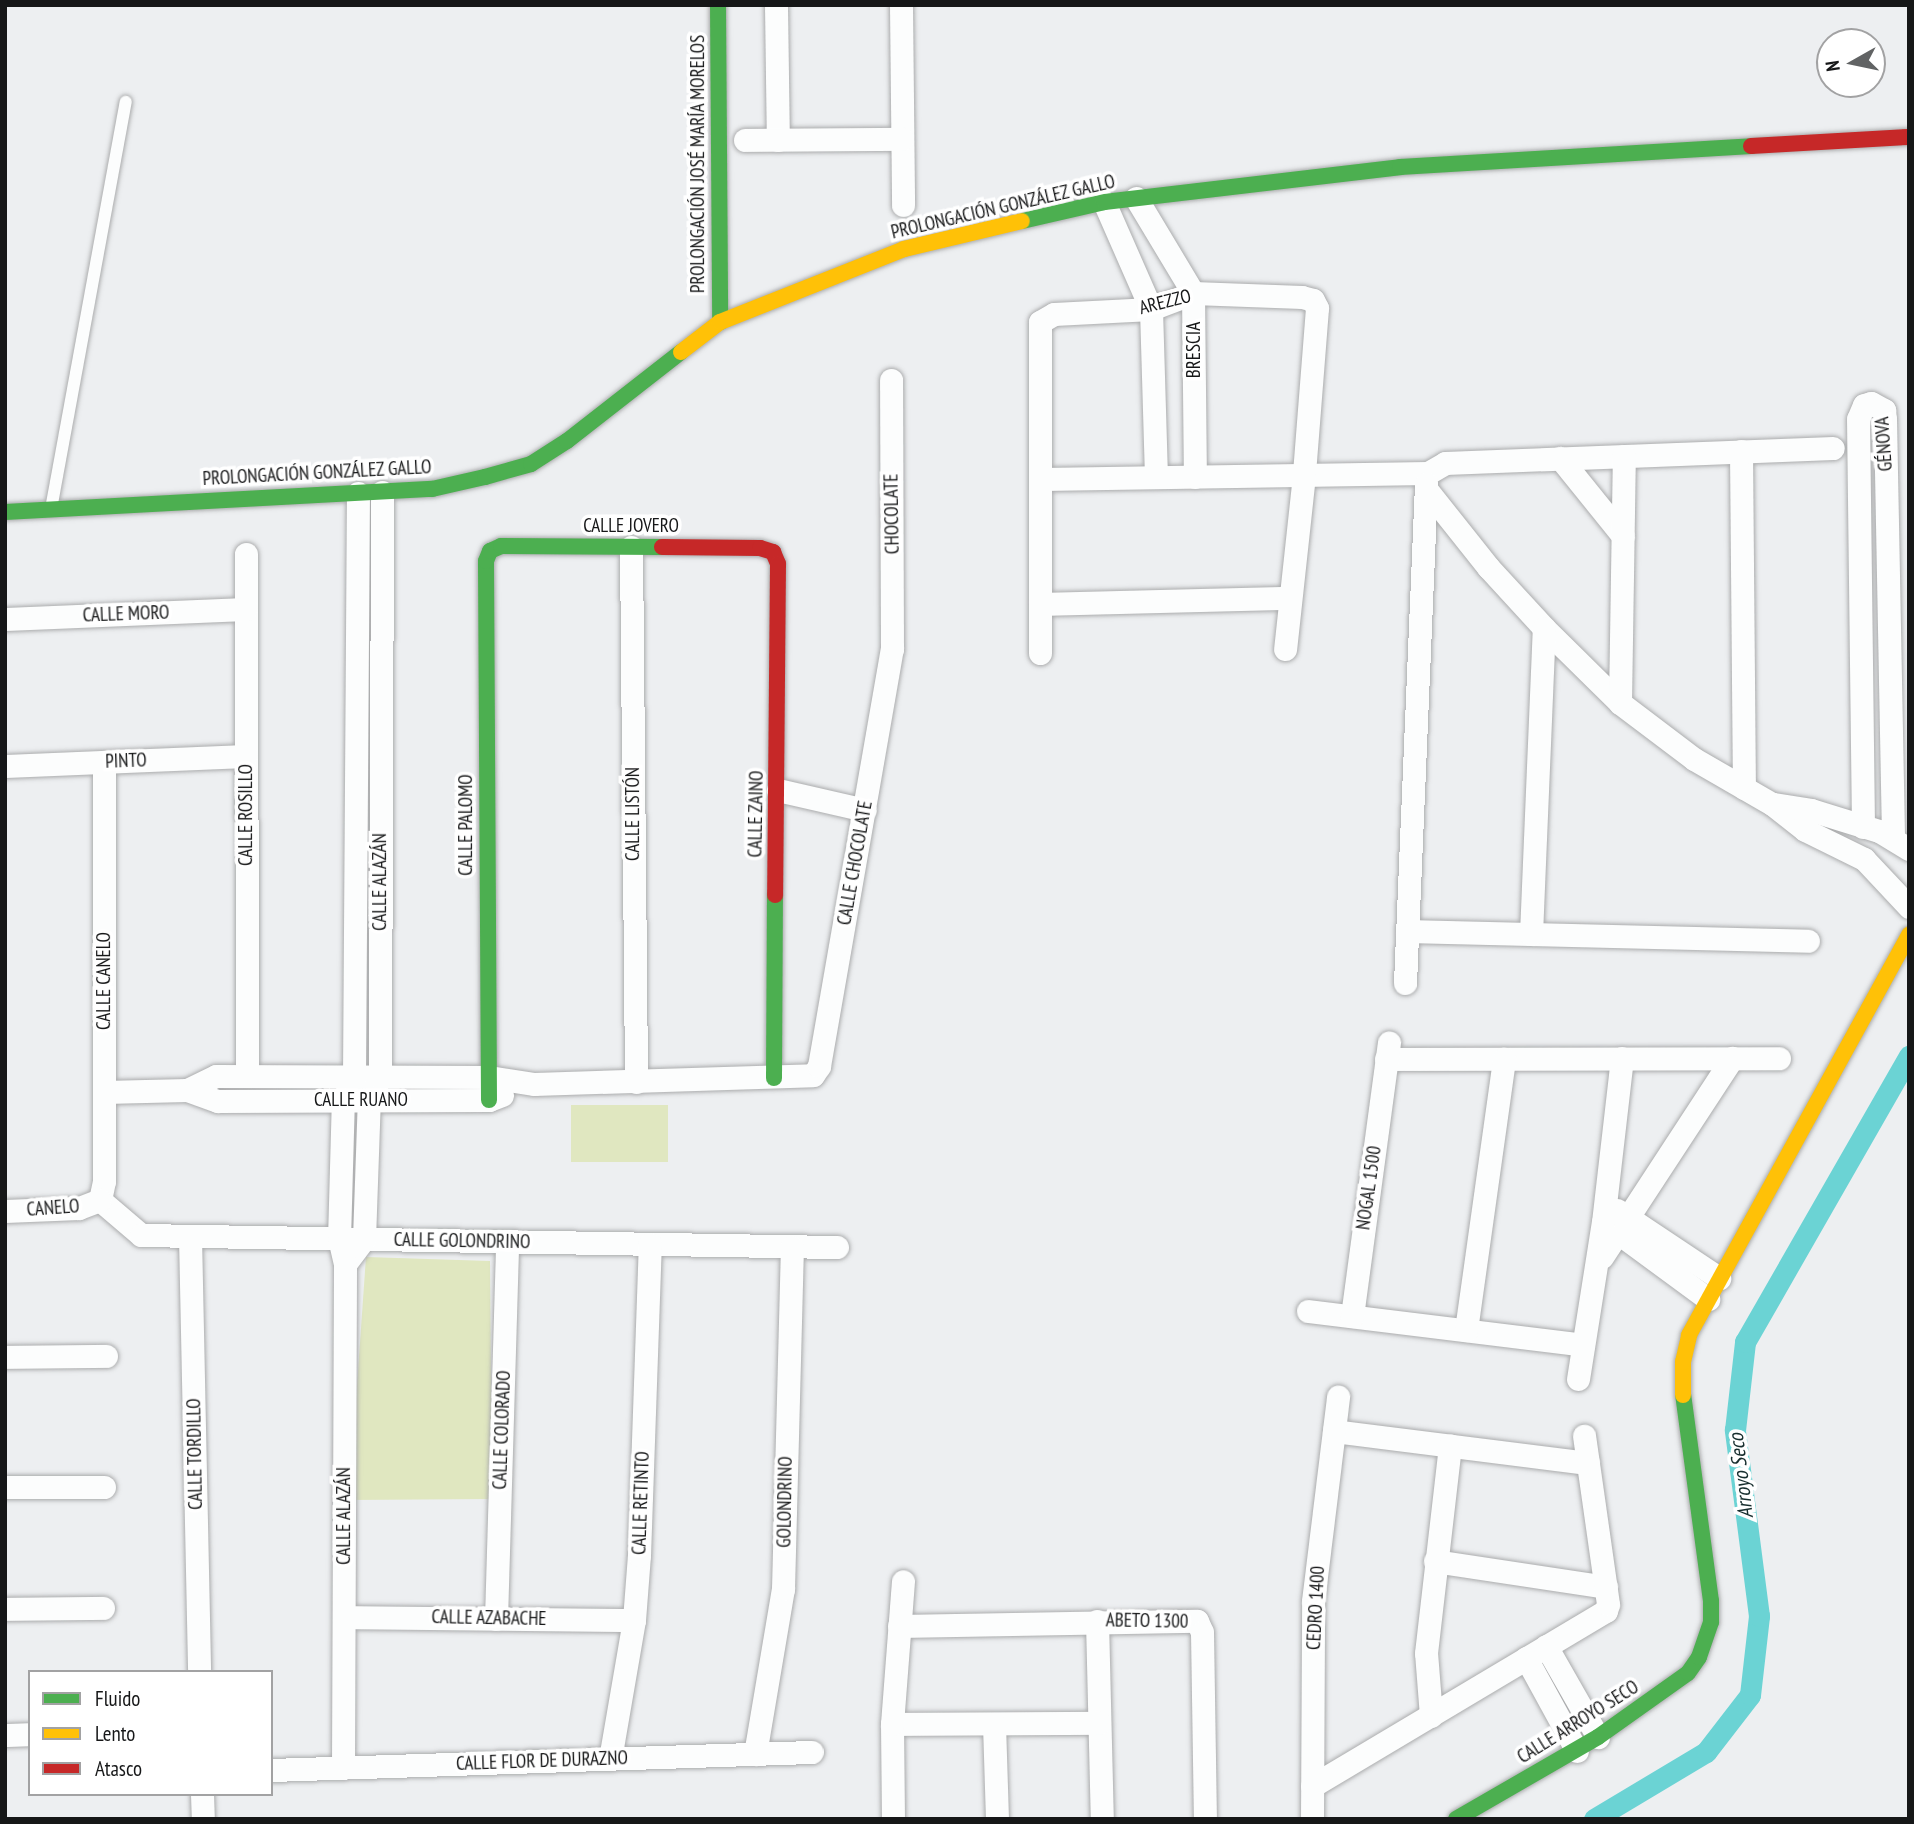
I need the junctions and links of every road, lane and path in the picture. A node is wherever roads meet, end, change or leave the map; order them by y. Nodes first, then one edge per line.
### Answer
1 (718, 5) edge
2 (776, 5) edge
3 (901, 5) edge
4 (126, 102) dead end
5 (1909, 137) edge
6 (902, 139) junction
7 (778, 140) junction
8 (745, 141) dead end
9 (1136, 198) junction
10 (1104, 202) junction
11 (903, 205) dead end
12 (1193, 293) junction
13 (1151, 309) junction
14 (719, 322) junction
15 (891, 380) dead end
16 (1833, 448) dead end
17 (1741, 451) junction
18 (1624, 456) junction
19 (1560, 458) junction
20 (1858, 458) junction
21 (1886, 458) junction
22 (1304, 475) junction
23 (1156, 477) junction
24 (1195, 477) junction
25 (1042, 479) junction
26 (1427, 481) junction
27 (382, 492) junction
28 (358, 493) junction
29 (51, 509) junction
30 (5, 512) edge
31 (1623, 536) junction
32 (631, 547) junction
33 (490, 551) joint
34 (773, 552) joint
35 (246, 554) dead end
36 (1290, 598) junction
37 (1040, 604) junction
38 (246, 609) junction
39 (5, 619) edge
40 (1544, 628) junction
41 (1861, 641) junction
42 (1889, 641) junction
43 (892, 649) joint
44 (1285, 649) dead end
45 (1040, 653) dead end
46 (1620, 703) junction
47 (246, 756) junction
48 (104, 762) junction
49 (5, 766) edge
50 (1744, 788) junction
51 (778, 790) junction
52 (1772, 804) junction
53 (865, 810) junction
54 (1863, 827) junction
55 (1901, 844) edge
56 (1909, 907) edge
57 (1407, 931) junction
58 (1531, 934) junction
59 (1909, 934) edge
60 (1808, 942) dead end
61 (1405, 983) dead end
62 (1622, 1058) junction
63 (1732, 1058) junction
64 (1779, 1058) dead end
65 (1504, 1059) junction
66 (813, 1075) joint
67 (247, 1076) junction
68 (354, 1077) junction
69 (380, 1077) junction
70 (489, 1077) junction
71 (774, 1078) junction
72 (636, 1082) junction
73 (534, 1084) junction
74 (187, 1090) junction
75 (104, 1092) junction
76 (343, 1099) junction
77 (369, 1099) junction
78 (489, 1100) junction
79 (100, 1200) junction
80 (5, 1211) edge
81 (1614, 1218) junction
82 (190, 1236) junction
83 (339, 1239) junction
84 (364, 1239) junction
85 (507, 1241) junction
86 (650, 1244) junction
87 (792, 1247) junction
88 (837, 1247) dead end
89 (345, 1264) junction
90 (1719, 1278) junction
91 (1708, 1299) junction
92 (1308, 1311) dead end
93 (1352, 1316) junction
94 (1466, 1330) junction
95 (1583, 1345) junction
96 (106, 1356) dead end
97 (5, 1357) edge
98 (1578, 1378) dead end
99 (1338, 1397) dead end
100 (1334, 1431) junction
101 (1584, 1436) dead end
102 (1450, 1446) junction
103 (1588, 1463) junction
104 (5, 1487) edge
105 (104, 1487) dead end
106 (1435, 1561) junction
107 (903, 1581) dead end
108 (1606, 1587) junction
109 (103, 1608) dead end
110 (5, 1609) edge
111 (344, 1617) junction
112 (496, 1619) junction
113 (634, 1620) junction
114 (1097, 1621) junction
115 (899, 1626) junction
116 (1546, 1646) junction
117 (1526, 1658) junction
118 (199, 1670) edge
119 (1431, 1716) junction
120 (1099, 1723) junction
121 (892, 1724) junction
122 (994, 1724) junction
123 (28, 1734) edge
124 (5, 1735) edge
125 (1598, 1737) junction
126 (1577, 1751) junction
127 (812, 1752) dead end
128 (755, 1754) junction
129 (610, 1759) junction
130 (343, 1768) junction
131 (273, 1770) edge
132 (1312, 1786) junction
133 (202, 1796) edge
134 (203, 1819) edge
135 (893, 1819) edge
136 (997, 1819) edge
137 (1102, 1819) edge
138 (1205, 1819) edge
139 (1312, 1819) edge
140 (1456, 1819) edge

1 - 14 street, PROLONGACIÓN JOSÉ MARÍA MORELOS
2 - 7 street
3 - 6 street
4 - 29 lane
5 - 9 street, PROLONGACIÓN GONZÁLEZ GALLO
6 - 7 street
6 - 11 street
7 - 8 street
9 - 10 street, PROLONGACIÓN GONZÁLEZ GALLO
9 - 12 street
10 - 13 street
10 - 14 street, PROLONGACIÓN GONZÁLEZ GALLO
12 - 13 street, AREZZO
12 - 22 street, AREZZO
12 - 24 street, BRESCIA
13 - 23 street
13 - 25 street, AREZZO
14 - 27 street, PROLONGACIÓN GONZÁLEZ GALLO
15 - 43 street, CHOCOLATE
16 - 17 street
17 - 18 street
17 - 50 street
18 - 19 street
18 - 31 street
19 - 26 street
19 - 31 street
20 - 21 street
20 - 21 street, GÉNOVA
20 - 41 street, GÉNOVA
21 - 42 street, GÉNOVA
22 - 24 street
22 - 26 street
22 - 36 street, AREZZO
23 - 24 street
23 - 25 street
25 - 37 street, AREZZO
26 - 40 street
26 - 57 street
27 - 28 street, PROLONGACIÓN GONZÁLEZ GALLO
27 - 69 street, CALLE ALAZÁN
28 - 29 street, PROLONGACIÓN GONZÁLEZ GALLO
28 - 68 street, CALLE ALAZÁN
29 - 30 street, PROLONGACIÓN GONZÁLEZ GALLO
31 - 46 street
32 - 33 street, CALLE JOVERO
32 - 34 street, CALLE JOVERO
32 - 72 street, CALLE LISTÓN
33 - 70 street, CALLE PALOMO
34 - 51 street, CALLE ZAINO
35 - 38 street, CALLE ROSILLO
36 - 37 street
36 - 44 street, AREZZO
37 - 45 street, AREZZO
38 - 39 street, CALLE MORO
38 - 47 street, CALLE ROSILLO
40 - 46 street
40 - 58 street
41 - 42 street
41 - 54 street, GÉNOVA
42 - 55 street, GÉNOVA
43 - 53 street, CALLE CHOCOLATE
46 - 50 street
47 - 48 street, PINTO
47 - 67 street, CALLE ROSILLO
48 - 49 street, PINTO
48 - 75 street, CALLE CANELO
50 - 52 street
51 - 53 street
51 - 71 street, CALLE ZAINO
52 - 54 street
52 - 56 street
53 - 66 street, CALLE CHOCOLATE
54 - 55 street
57 - 58 street
57 - 61 street
58 - 60 street
59 - 90 street
62 - 63 street, NOGAL 1500
62 - 65 street, NOGAL 1500
62 - 81 street
63 - 64 street, NOGAL 1500
63 - 81 street
65 - 93 street, NOGAL 1500
65 - 94 street
66 - 71 street, CALLE RUANO
67 - 68 street, CALLE RUANO
67 - 74 street, CALLE RUANO
68 - 69 street, CALLE RUANO
68 - 76 street, CALLE ALAZÁN
69 - 70 street, CALLE RUANO
69 - 77 street, CALLE ALAZÁN
70 - 73 street, CALLE RUANO
70 - 78 street, CALLE PALOMO
71 - 72 street, CALLE RUANO
72 - 73 street, CALLE RUANO
73 - 78 street, CALLE RUANO
74 - 75 street, CALLE RUANO
74 - 76 street, CALLE RUANO
75 - 79 street, CALLE CANELO
76 - 77 street, CALLE RUANO
76 - 83 street, CALLE ALAZÁN
77 - 78 street, CALLE RUANO
77 - 84 street, CALLE ALAZÁN
79 - 80 street, CANELO
79 - 82 street, CALLE GOLONDRINO
81 - 90 street
81 - 91 street
81 - 95 street
82 - 83 street, CALLE GOLONDRINO
82 - 118 street, CALLE TORDILLO
83 - 84 street, CALLE GOLONDRINO
83 - 89 street, CALLE ALAZÁN
84 - 85 street, CALLE GOLONDRINO
84 - 89 street
85 - 86 street, CALLE GOLONDRINO
85 - 112 street, CALLE COLORADO
86 - 87 street, CALLE GOLONDRINO
86 - 113 street, CALLE RETINTO
87 - 88 street, CALLE GOLONDRINO
87 - 128 street, GOLONDRINO
89 - 111 street, CALLE ALAZÁN
90 - 91 street
91 - 125 street, CALLE ARROYO SECO
92 - 93 street
93 - 94 street
94 - 95 street
95 - 98 street
96 - 97 street
99 - 100 street, CEDRO 1400
100 - 102 street
100 - 132 street, CEDRO 1400
101 - 103 street
102 - 103 street
102 - 106 street
103 - 108 street
104 - 105 street
106 - 108 street
106 - 119 street
107 - 115 street
108 - 116 street
109 - 110 street
111 - 112 street, CALLE AZABACHE
111 - 130 street, CALLE ALAZÁN
112 - 113 street, CALLE AZABACHE
113 - 129 street, CALLE RETINTO
114 - 115 street, ABETO 1300
114 - 120 street
114 - 138 street, ABETO 1300
115 - 121 street
116 - 117 street
116 - 125 street
117 - 119 street
117 - 126 street
119 - 132 street
120 - 122 street
120 - 137 street
121 - 122 street
121 - 135 street
122 - 136 street
123 - 124 street
125 - 126 street, CALLE ARROYO SECO
126 - 140 street, CALLE ARROYO SECO
127 - 128 street, CALLE FLOR DE DURAZNO
128 - 129 street, CALLE FLOR DE DURAZNO
129 - 130 street, CALLE FLOR DE DURAZNO
130 - 131 street, CALLE FLOR DE DURAZNO
132 - 139 street, CEDRO 1400
133 - 134 street

